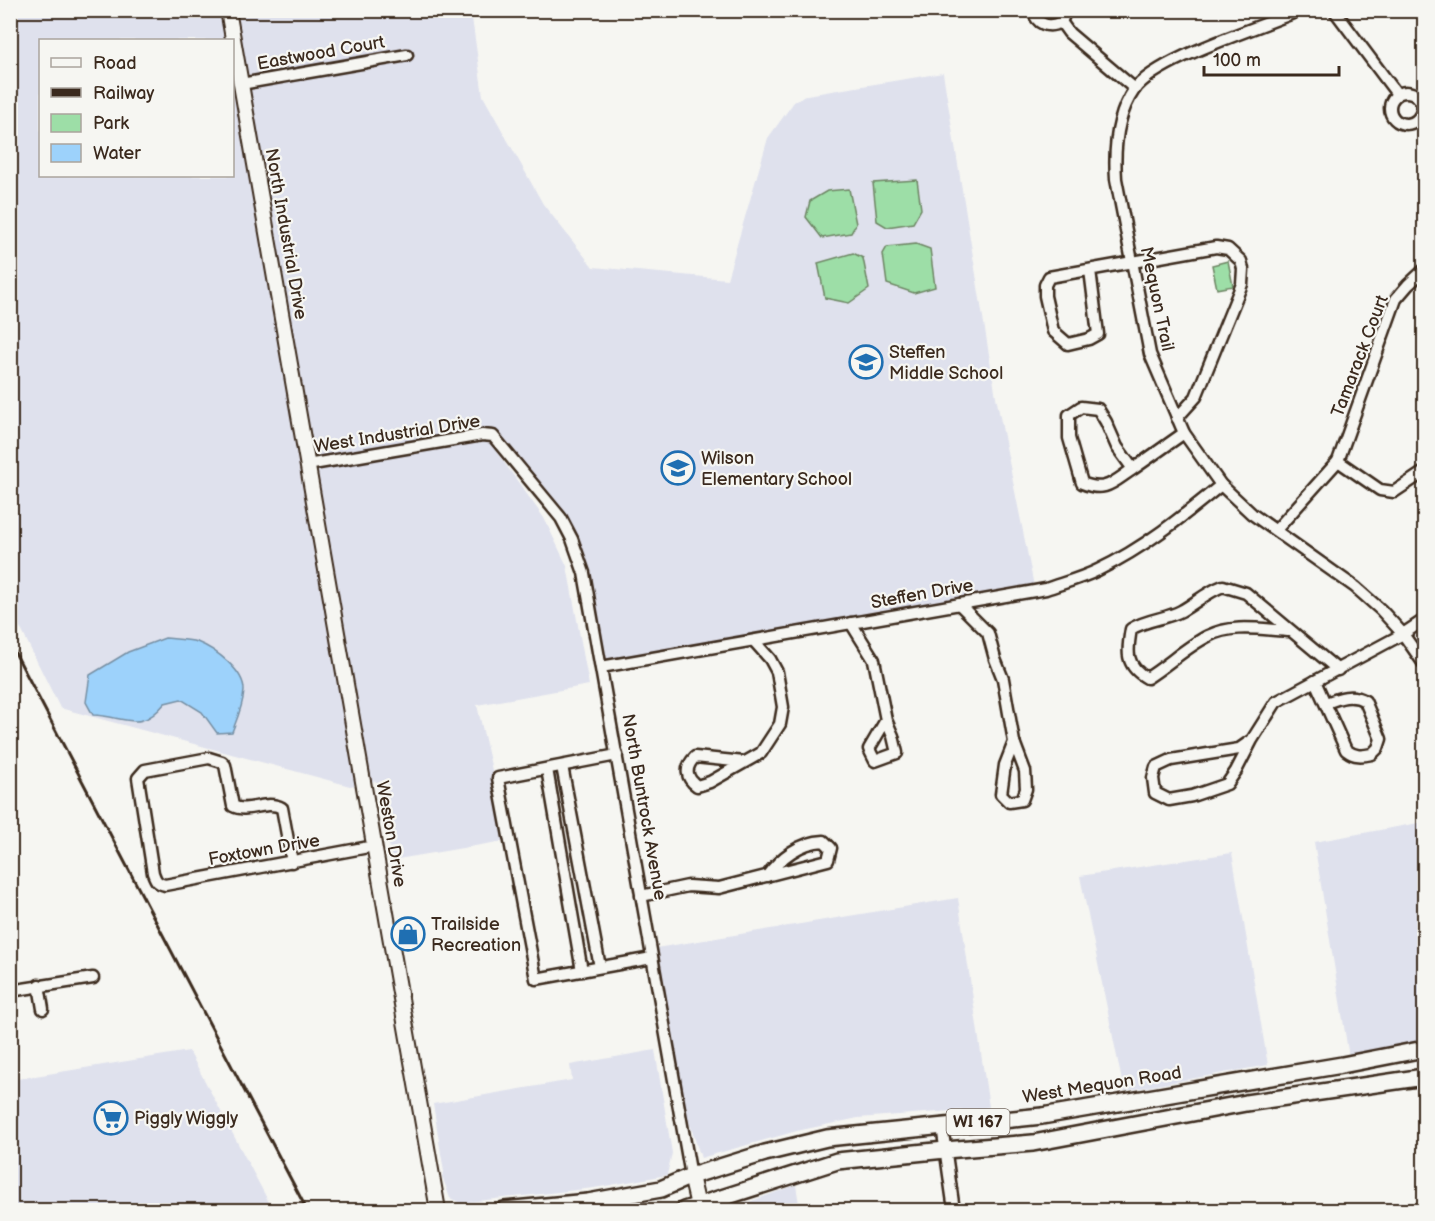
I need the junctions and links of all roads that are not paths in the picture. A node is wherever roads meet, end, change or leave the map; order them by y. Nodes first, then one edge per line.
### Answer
1 (228, 10) edge
2 (1033, 10) edge
3 (1066, 10) edge
4 (1300, 10) edge
5 (1334, 10) edge
6 (1060, 22) junction
7 (233, 39) edge
8 (234, 44) edge
9 (406, 55) dead end
10 (241, 84) junction
11 (1134, 89) junction
12 (1397, 94) dead end
13 (1132, 261) junction
14 (1090, 270) junction
15 (1425, 270) edge
16 (1178, 418) junction
17 (1184, 433) junction
18 (493, 436) joint
19 (1338, 461) junction
20 (307, 465) junction
21 (1133, 469) junction
22 (1425, 472) edge
23 (1221, 485) junction
24 (1276, 530) junction
25 (959, 604) junction
26 (1425, 620) edge
27 (851, 623) junction
28 (1291, 631) junction
29 (1403, 634) junction
30 (754, 641) junction
31 (1425, 664) edge
32 (602, 667) junction
33 (1338, 670) junction
34 (1315, 681) junction
35 (1326, 703) junction
36 (886, 720) dead end
37 (1252, 740) junction
38 (1014, 742) junction
39 (617, 755) junction
40 (744, 762) junction
41 (562, 766) junction
42 (547, 769) junction
43 (374, 846) junction
44 (292, 862) junction
45 (767, 876) junction
46 (641, 896) junction
47 (652, 958) junction
48 (600, 967) junction
49 (582, 971) junction
50 (93, 978) dead end
51 (39, 985) junction
52 (10, 991) edge
53 (43, 1009) dead end
54 (1425, 1049) edge
55 (1372, 1059) junction
56 (1425, 1077) edge
57 (1377, 1085) junction
58 (1146, 1099) junction
59 (1150, 1122) junction
60 (942, 1126) junction
61 (945, 1150) junction
62 (691, 1176) junction
63 (694, 1209) edge
64 (438, 1210) edge
65 (504, 1210) edge
66 (954, 1210) edge

1 - 7 street, North Industrial Drive
2 - 6 street
3 - 6 street
4 - 11 street
5 - 12 street
6 - 11 street
8 - 10 street, North Industrial Drive
9 - 10 street, Eastwood Court
10 - 20 street, North Industrial Drive
11 - 13 street, Mequon Trail
13 - 14 street
13 - 16 street, Mequon Trail
13 - 16 street
14 - 14 street
15 - 19 street, Tamarack Court
16 - 17 street, Mequon Trail
17 - 21 street
17 - 23 street, Mequon Trail
18 - 20 street, West Industrial Drive
18 - 32 street, North Buntrock Avenue
19 - 22 street
19 - 24 street, Tamarack Court
20 - 43 street, Weston Drive
21 - 21 street
23 - 24 street, Mequon Trail
23 - 25 street, Steffen Drive
24 - 29 street, Mequon Trail
25 - 27 street, Steffen Drive
25 - 38 street
26 - 29 street
27 - 30 street, Steffen Drive
27 - 36 street
28 - 28 street
28 - 33 street
29 - 31 street, Mequon Trail
29 - 33 street
30 - 32 street, Steffen Drive
30 - 40 street
32 - 39 street, North Buntrock Avenue
33 - 34 street
34 - 35 street
34 - 37 street
35 - 35 street
37 - 37 street
38 - 38 street
39 - 41 street
39 - 46 street, North Buntrock Avenue
40 - 40 street
41 - 42 street
41 - 48 street
42 - 49 street
42 - 49 street
43 - 44 street, Foxtown Drive
43 - 64 street, Weston Drive
44 - 44 street, Foxtown Drive
45 - 45 street
45 - 46 street
46 - 47 street, North Buntrock Avenue
47 - 48 street
47 - 62 street, North Buntrock Avenue
48 - 49 street
50 - 51 street
51 - 52 street
51 - 53 street
54 - 55 main road, West Mequon Road / WI 167
55 - 57 main road
55 - 58 main road, West Mequon Road / WI 167
56 - 57 main road, WI 167
57 - 59 main road, WI 167
58 - 59 main road
58 - 60 main road, West Mequon Road / WI 167
59 - 61 main road, WI 167
60 - 61 street
60 - 62 main road, West Mequon Road / WI 167
61 - 63 main road, WI 167
61 - 66 street
62 - 63 street, North Buntrock Avenue
62 - 65 main road, West Mequon Road / WI 167

